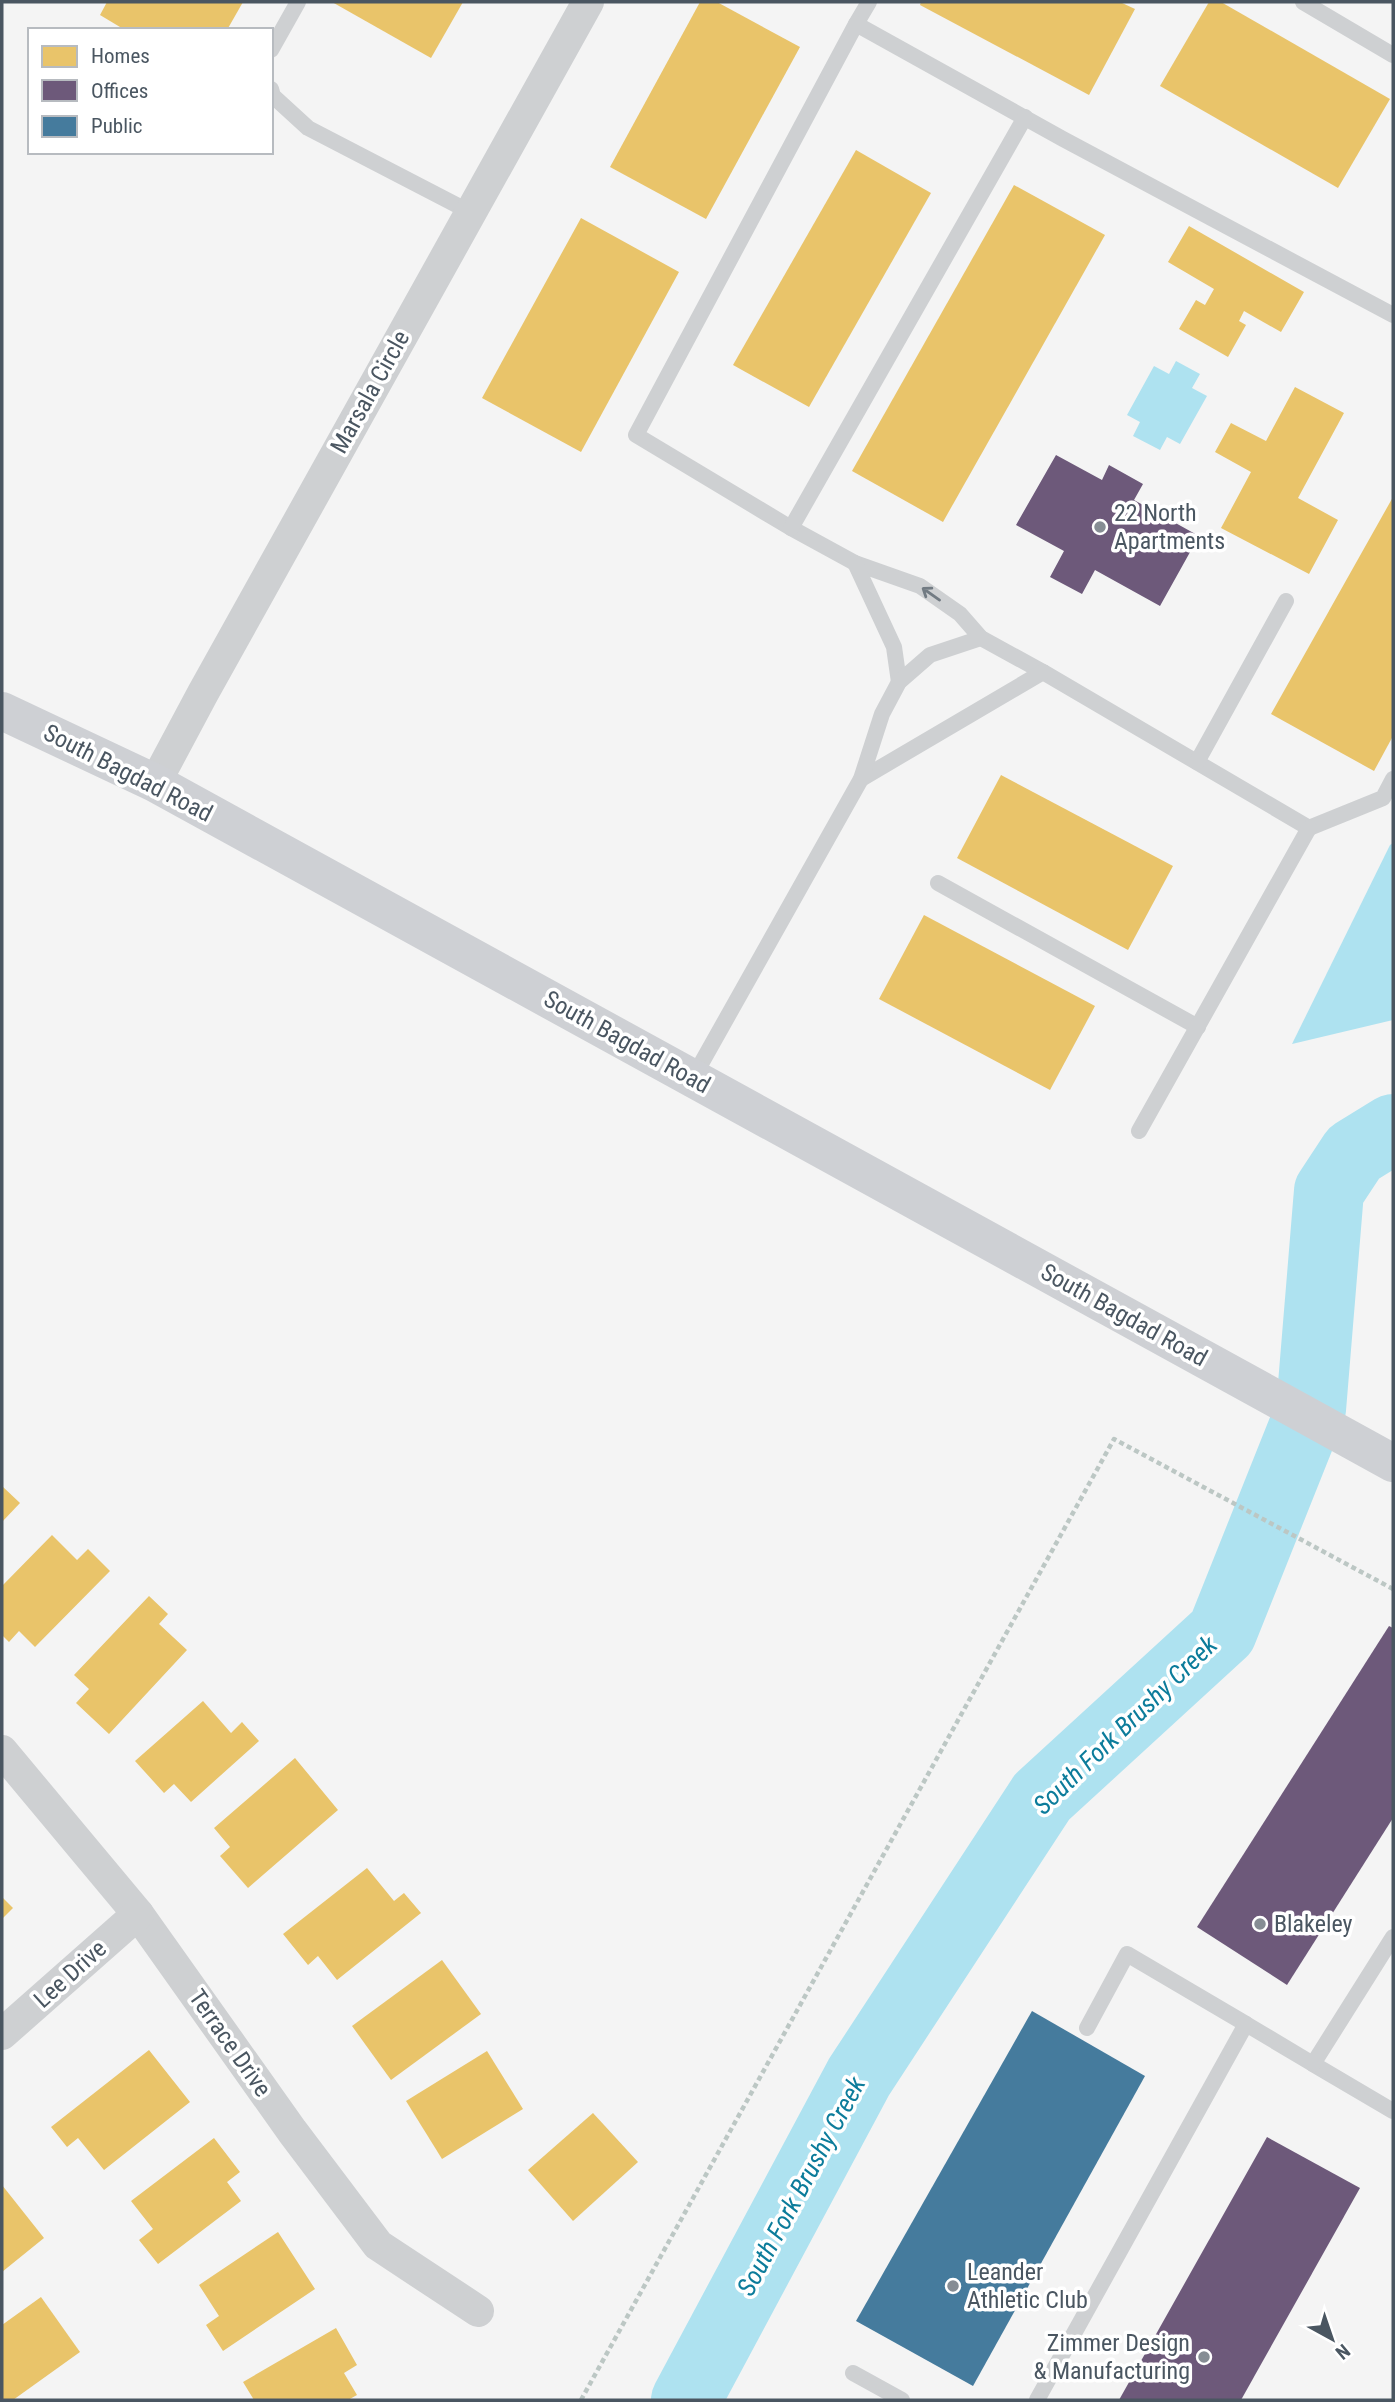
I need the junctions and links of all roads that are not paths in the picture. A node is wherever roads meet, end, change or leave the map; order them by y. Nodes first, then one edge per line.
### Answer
1 (298, 2) edge
2 (587, 2) edge
3 (869, 2) edge
4 (1303, 2) edge
5 (856, 24) junction
6 (273, 46) edge
7 (1393, 55) edge
8 (273, 96) edge
9 (1025, 117) junction
10 (470, 212) junction
11 (1393, 315) edge
12 (791, 528) junction
13 (855, 563) junction
14 (1286, 601) dead end
15 (981, 638) junction
16 (1042, 672) junction
17 (899, 682) junction
18 (2, 711) edge
19 (1197, 762) junction
20 (861, 779) junction
21 (1393, 779) edge
22 (155, 783) junction
23 (1309, 828) junction
24 (938, 883) dead end
25 (1198, 1027) junction
26 (693, 1078) junction
27 (1139, 1131) dead end
28 (1393, 1464) edge
29 (2, 1751) edge
30 (138, 1914) junction
31 (1393, 1937) edge
32 (1246, 2024) junction
33 (1087, 2028) dead end
34 (2, 2034) edge
35 (1313, 2064) junction
36 (1393, 2111) edge
37 (478, 2311) dead end
38 (853, 2373) dead end
39 (902, 2400) edge
40 (1037, 2400) edge

1 - 6 lane
2 - 10 street, Marsala Circle
3 - 5 lane
4 - 7 lane
5 - 9 lane
5 - 12 lane
8 - 10 lane
9 - 11 lane
9 - 12 lane
10 - 22 street, Marsala Circle
12 - 13 lane
15 -> 13 lane
13 - 17 lane
14 - 19 lane
15 - 16 lane
15 - 17 lane
16 - 19 lane
16 - 20 lane
17 - 20 lane
18 - 22 main road, South Bagdad Road
19 - 23 lane
20 - 26 lane
21 - 23 lane
22 - 26 main road, South Bagdad Road
23 - 25 lane
24 - 25 lane
25 - 27 lane
26 - 28 main road, South Bagdad Road
29 - 30 street, Terrace Drive
30 - 34 street, Lee Drive
30 - 37 street, Terrace Drive
31 - 35 lane
32 - 33 lane
32 - 35 lane
32 - 40 lane
35 - 36 lane
38 - 39 lane

